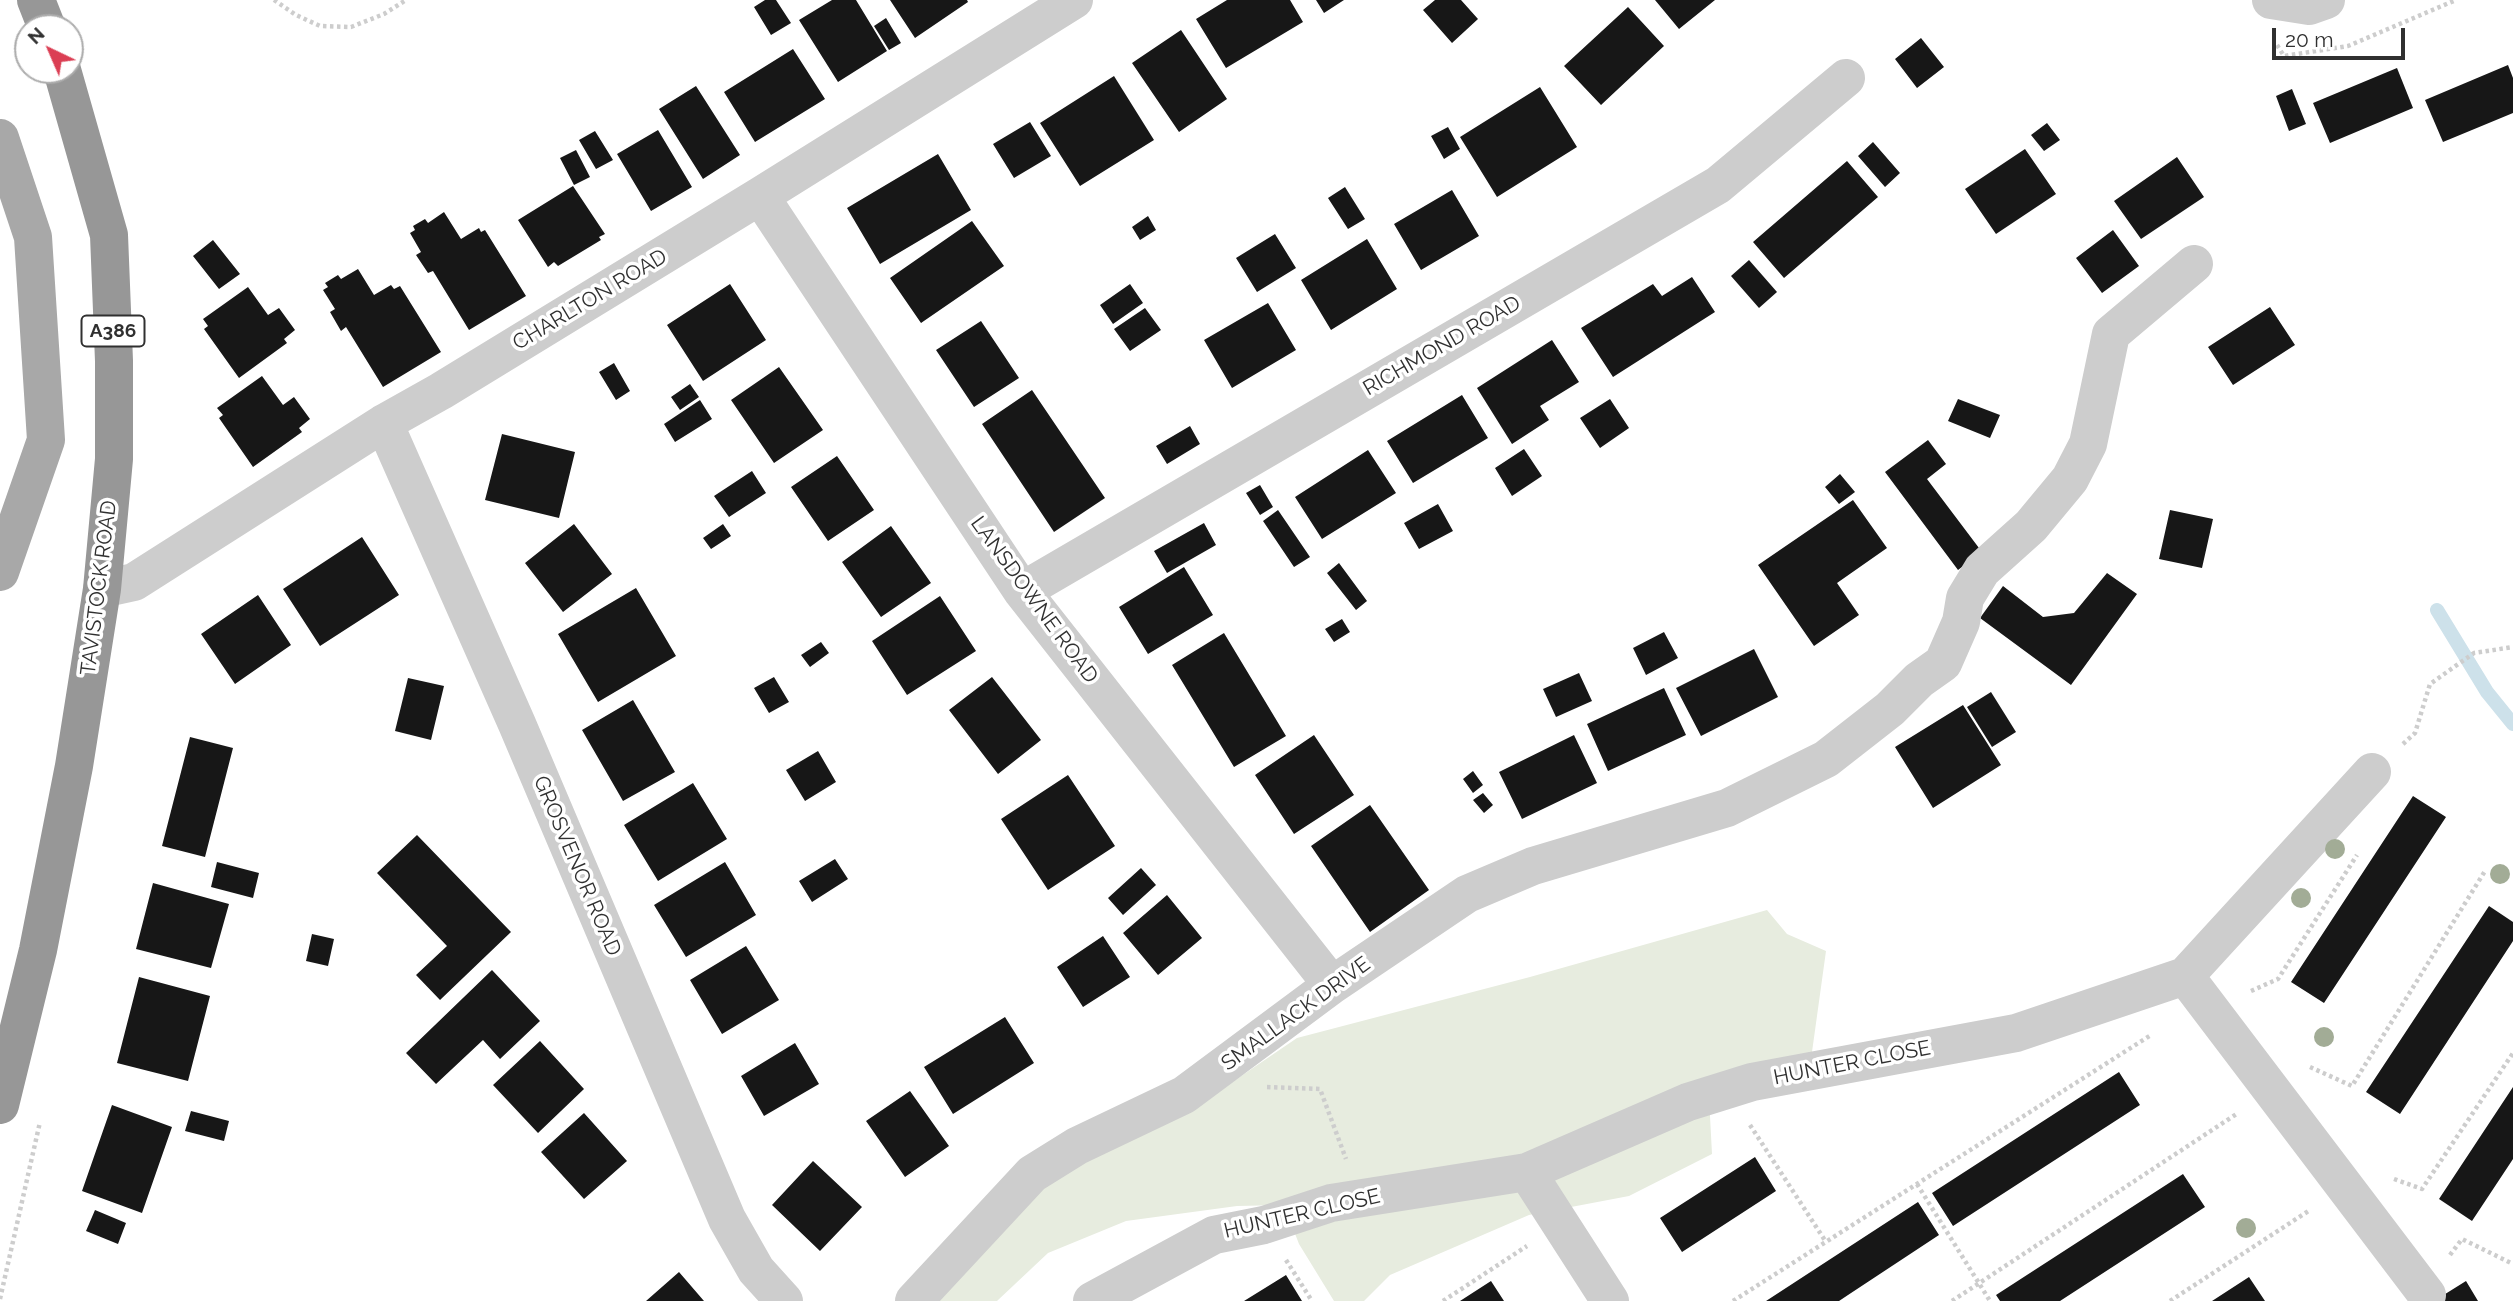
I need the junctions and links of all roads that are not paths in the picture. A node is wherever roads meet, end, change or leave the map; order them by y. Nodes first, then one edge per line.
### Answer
1 (1074, 0) edge
2 (2271, 0) edge
3 (2326, 0) edge
4 (1846, 78) dead end
5 (66, 84) edge
6 (0, 138) edge
7 (760, 197) junction
8 (2194, 264) dead end
9 (384, 423) junction
10 (0, 572) edge
11 (102, 589) junction
12 (1022, 592) junction
13 (2372, 772) road end
14 (1332, 985) junction
15 (2194, 989) junction
16 (0, 1105) edge
17 (1527, 1171) junction
18 (2422, 1288) road end
19 (784, 1301) edge
20 (914, 1301) edge
21 (1092, 1301) edge
22 (1610, 1301) edge

1 - 7 street, CHARLTON ROAD
2 - 3 street
4 - 12 street, RICHMOND ROAD
5 - 11 highway, TAVISTOCK ROAD / A386
6 - 10 main road
7 - 9 street, CHARLTON ROAD
7 - 12 street, LANSDOWNE ROAD
8 - 14 street, SMALLACK DRIVE
9 - 11 street, CHARLTON ROAD
9 - 19 street, GROSVENOR ROAD
11 - 16 highway, TAVISTOCK ROAD / A386
12 - 14 street, LANSDOWNE ROAD
13 - 15 street, HUNTER CLOSE
14 - 20 street, SMALLACK DRIVE
15 - 17 street, HUNTER CLOSE
15 - 18 street
17 - 21 street, HUNTER CLOSE
17 - 22 street

